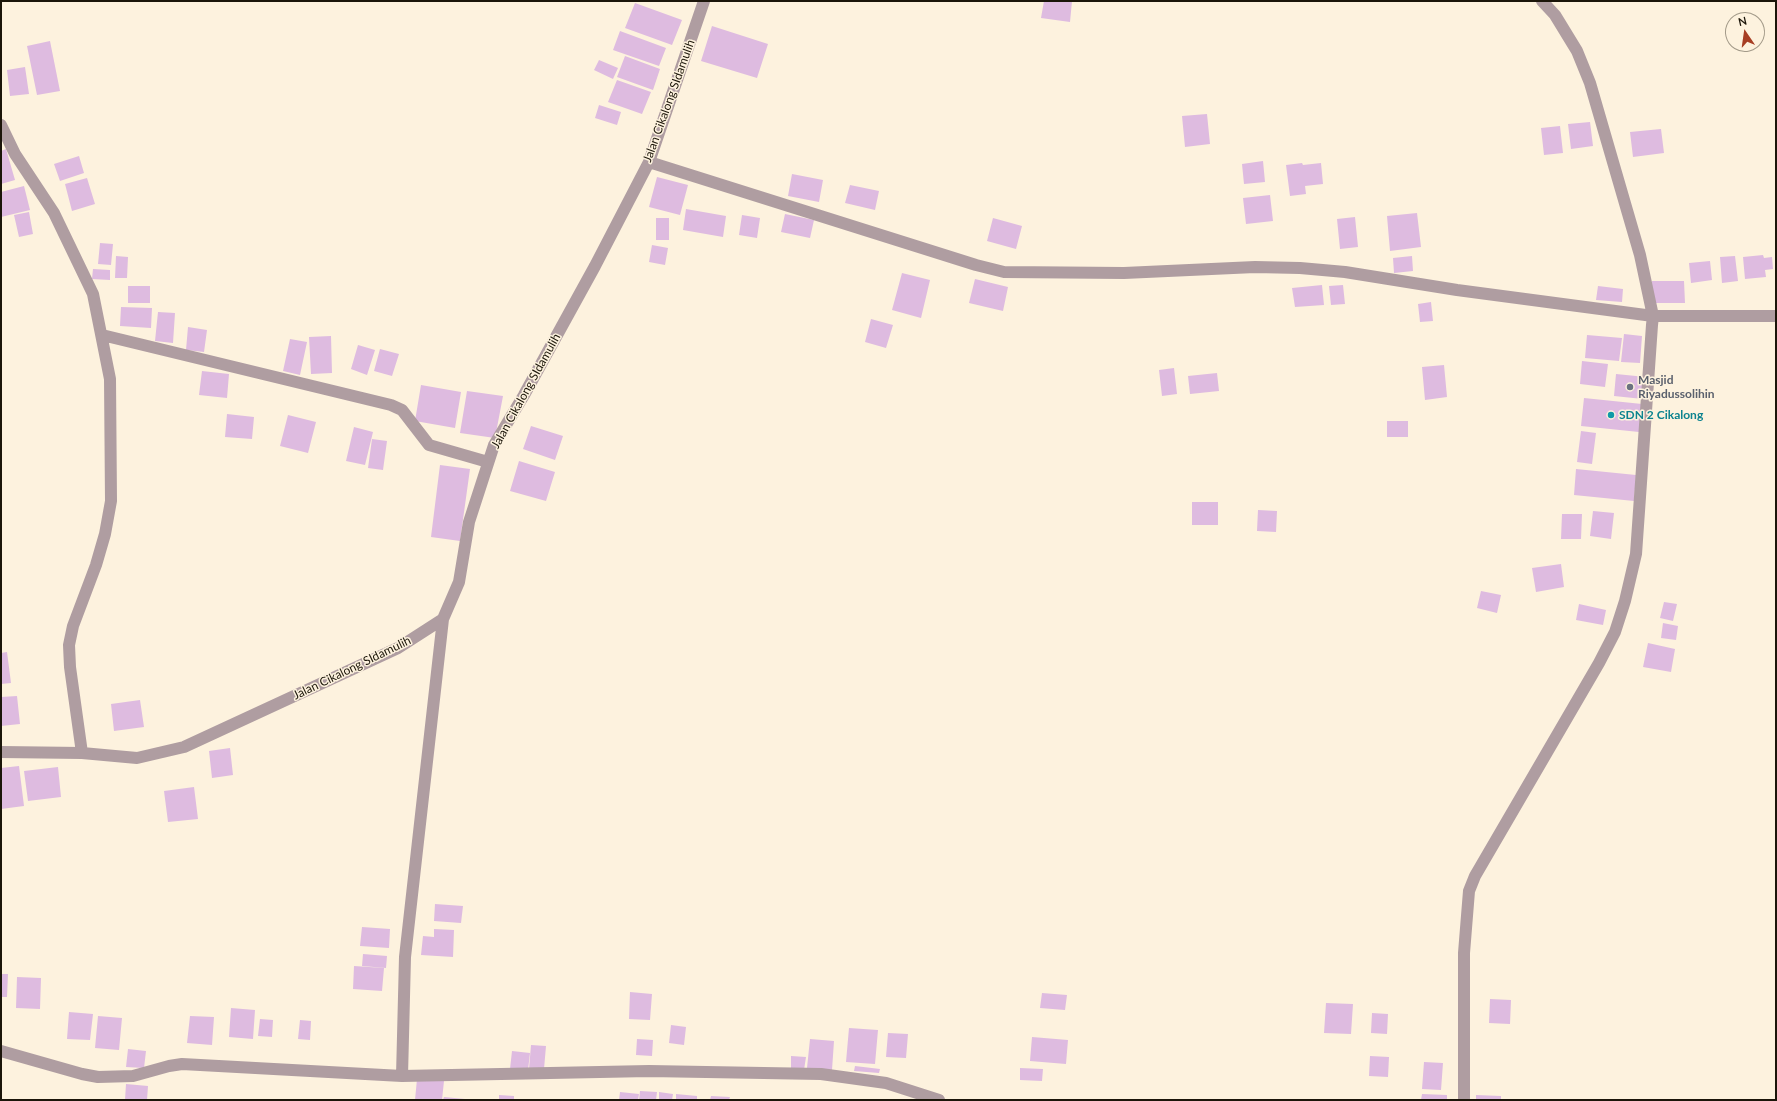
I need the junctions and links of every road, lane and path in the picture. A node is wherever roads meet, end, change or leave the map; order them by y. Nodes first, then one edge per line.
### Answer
1 (704, 1) edge
2 (1542, 1) edge
3 (1, 125) edge
4 (648, 162) junction
5 (1653, 316) junction
6 (1776, 316) edge
7 (102, 335) junction
8 (488, 462) junction
9 (443, 619) junction
10 (1, 752) edge
11 (82, 753) junction
12 (1, 1051) edge
13 (402, 1076) junction
14 (939, 1100) edge
15 (1464, 1100) edge

1 - 4 street, Jalan Cikalong SIdamulih
2 - 5 street
3 - 7 street
4 - 5 street
4 - 8 street, Jalan Cikalong SIdamulih
5 - 6 street
5 - 15 street
7 - 8 street
7 - 11 street
8 - 9 street, Jalan Cikalong SIdamulih
9 - 11 street, Jalan Cikalong SIdamulih
9 - 13 street
10 - 11 street, Jalan Cikalong SIdamulih
12 - 13 street
13 - 14 street

